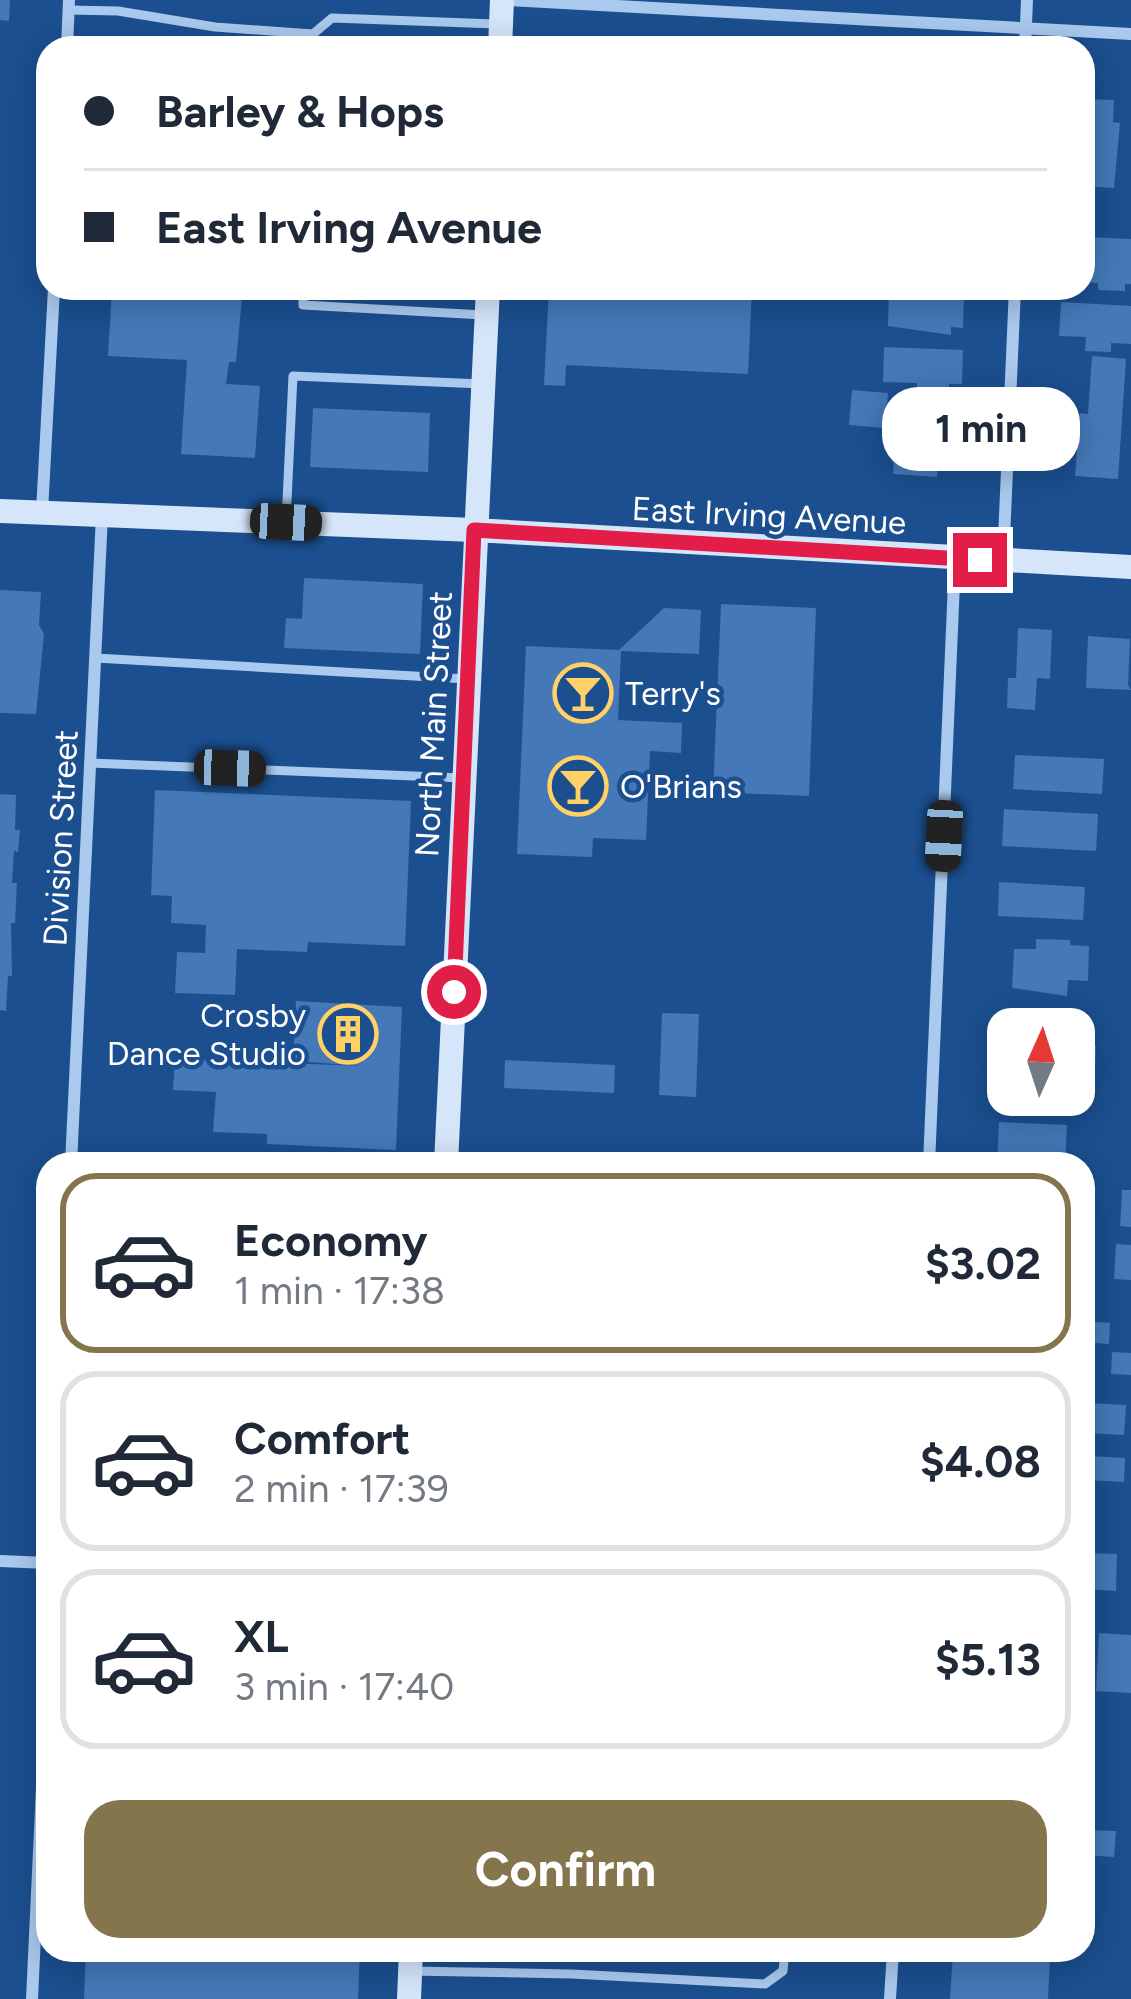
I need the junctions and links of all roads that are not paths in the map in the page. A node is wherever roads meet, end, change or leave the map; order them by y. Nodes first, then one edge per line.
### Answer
1 (1027, 0) edge
2 (69, 5) edge
3 (722, 7) edge
4 (503, 18) edge
5 (1025, 29) junction
6 (313, 34) joint
7 (1131, 34) edge
8 (68, 36) edge
9 (1025, 36) edge
10 (53, 300) edge
11 (303, 300) edge
12 (488, 300) edge
13 (1015, 300) edge
14 (487, 315) junction
15 (482, 384) junction
16 (0, 512) edge
17 (42, 513) junction
18 (102, 515) junction
19 (286, 522) junction
20 (474, 530) junction
21 (956, 559) junction
22 (1004, 561) junction
23 (1131, 567) edge
24 (95, 658) junction
25 (467, 679) junction
26 (90, 763) junction
27 (463, 778) junction
28 (72, 1152) edge
29 (447, 1152) edge
30 (930, 1152) edge
31 (0, 1561) edge
32 (36, 1562) edge
33 (36, 1919) edge
34 (411, 1962) edge
35 (434, 1962) edge
36 (784, 1962) edge
37 (892, 1962) edge
38 (32, 1999) edge
39 (409, 1999) edge
40 (890, 1999) edge

1 - 5 street
2 - 6 lane
2 - 8 street
3 - 4 street
3 - 5 street
4 - 6 lane
5 - 7 street
5 - 9 street
10 - 17 street
11 - 14 lane
12 - 14 street, North Main Street
13 - 22 street
14 - 15 street, North Main Street
15 - 19 lane
15 - 20 street, North Main Street
16 - 17 street, East Irving Avenue
17 - 18 street, East Irving Avenue
18 - 19 street, East Irving Avenue
18 - 24 street, Division Street
19 - 20 street, East Irving Avenue
20 - 21 street, East Irving Avenue
20 - 25 street, North Main Street
21 - 22 street, East Irving Avenue
21 - 30 street
22 - 23 street, East Irving Avenue
24 - 25 lane
24 - 26 street, Division Street
25 - 27 street, North Main Street
26 - 27 lane
26 - 28 street, Division Street
27 - 29 street, North Main Street
31 - 32 street
33 - 38 street
34 - 39 street
35 - 36 lane
37 - 40 street

